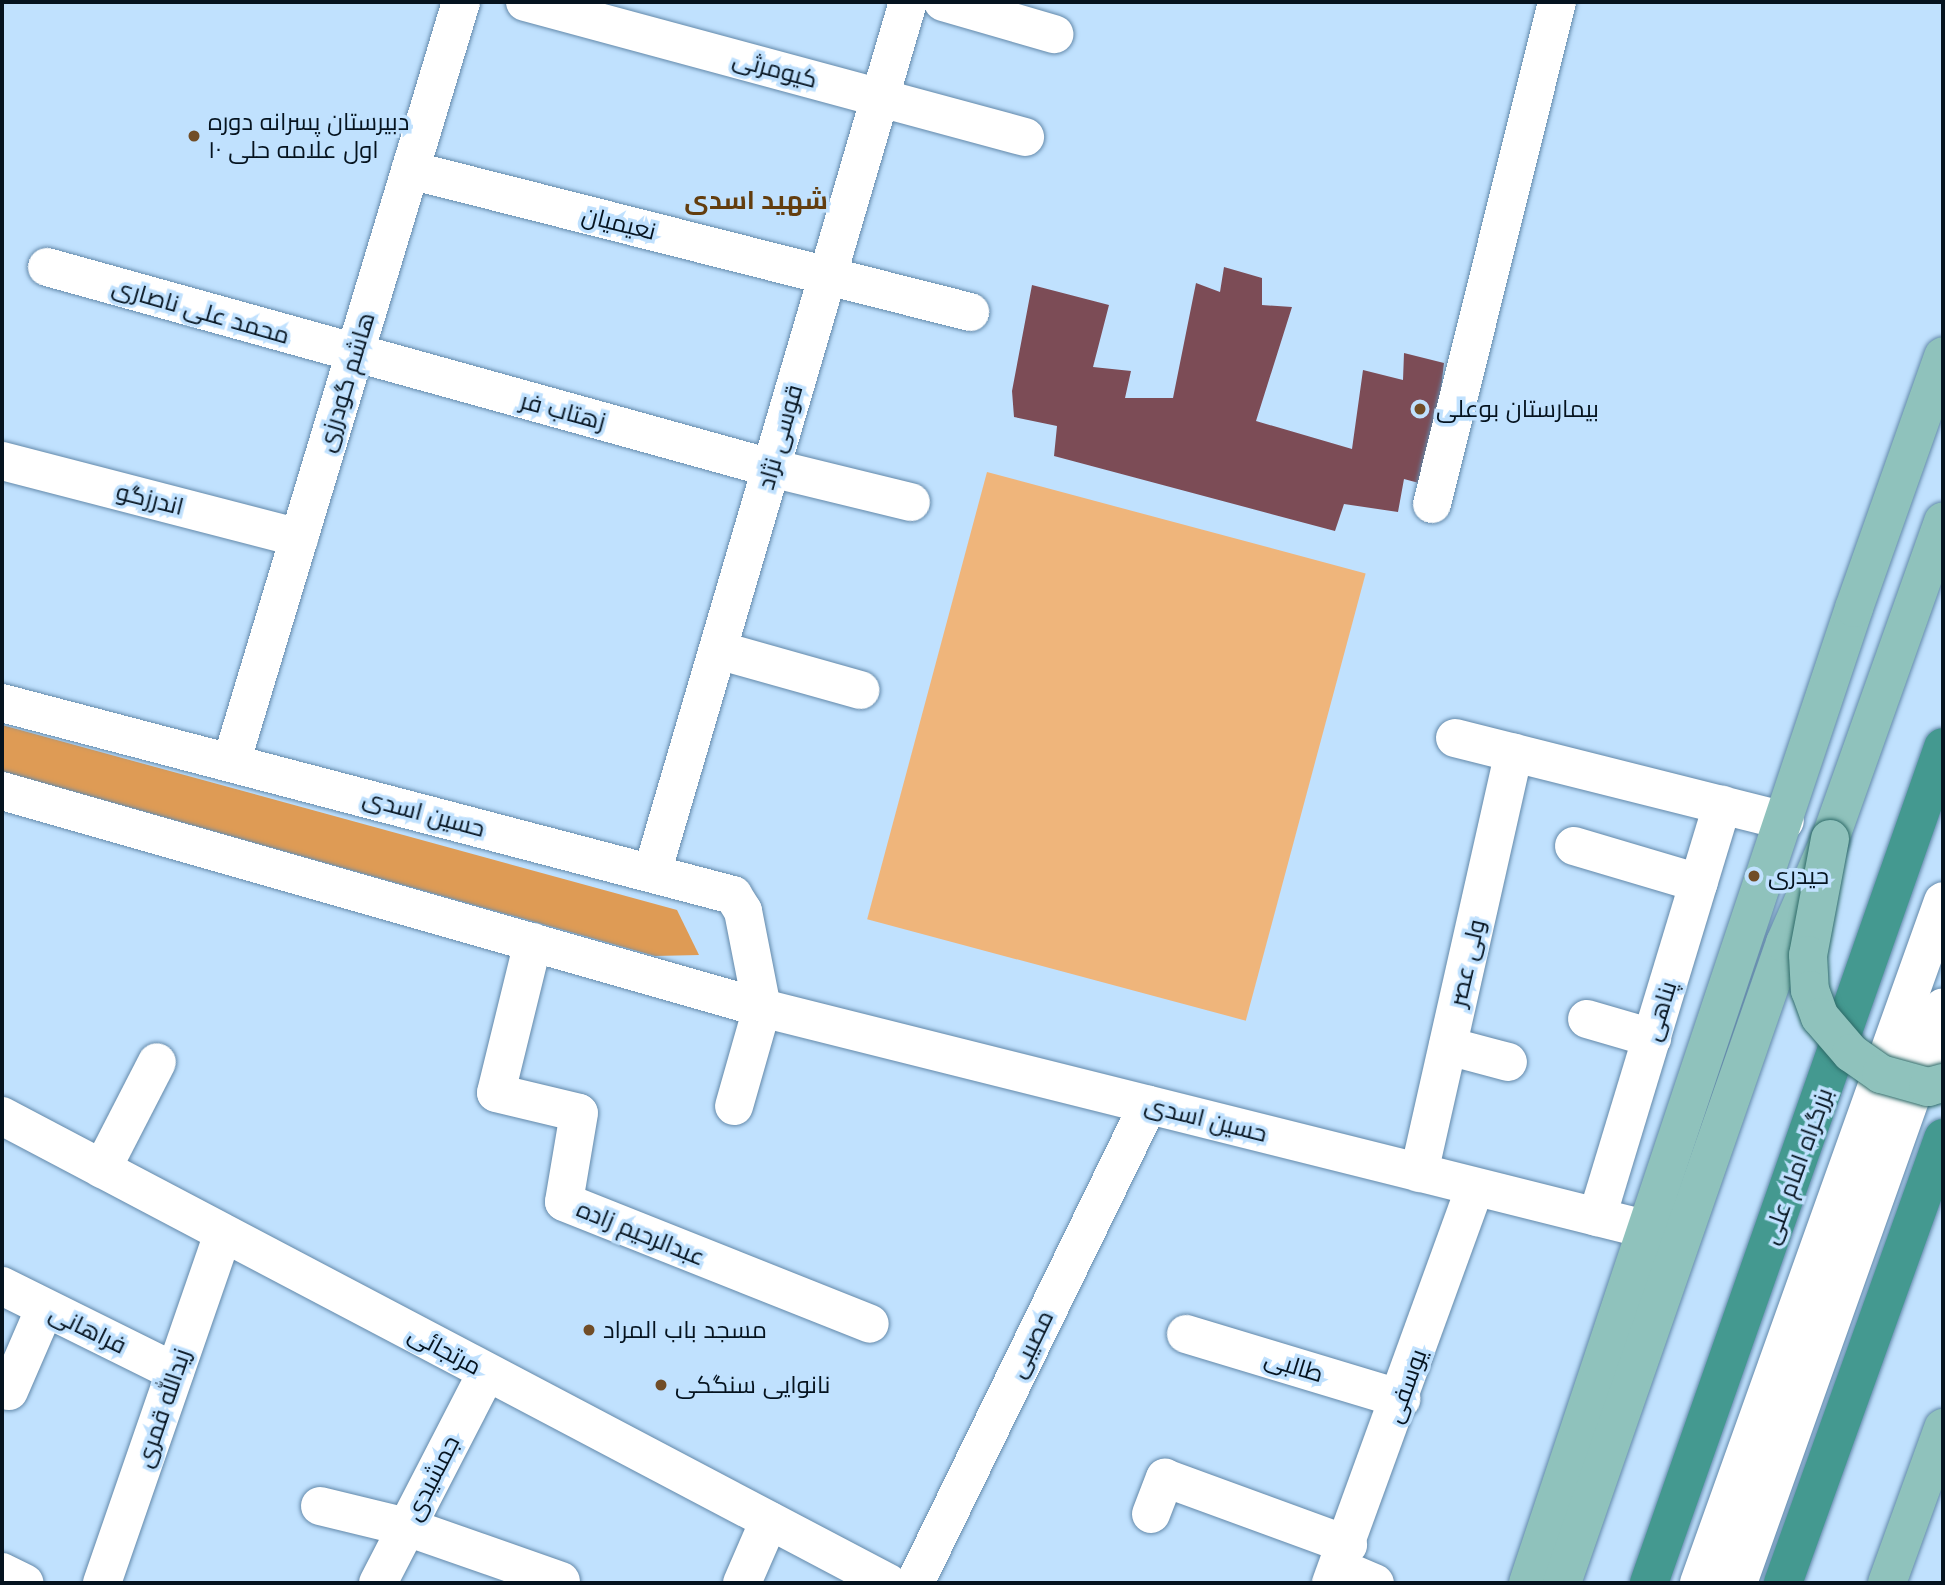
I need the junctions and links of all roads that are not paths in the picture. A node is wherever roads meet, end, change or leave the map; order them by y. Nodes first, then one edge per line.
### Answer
1 (461, 2) edge
2 (525, 2) edge
3 (908, 2) edge
4 (943, 2) edge
5 (1557, 2) edge
6 (1054, 34) dead end
7 (880, 97) junction
8 (1025, 137) dead end
9 (410, 170) junction
10 (47, 267) dead end
11 (828, 277) junction
12 (970, 312) dead end
13 (354, 355) junction
14 (1943, 356) edge
15 (2, 461) edge
16 (771, 468) junction
17 (911, 502) dead end
18 (1432, 504) dead end
19 (1943, 521) edge
20 (299, 538) junction
21 (718, 650) junction
22 (860, 690) dead end
23 (2, 703) edge
24 (1455, 738) dead end
25 (1943, 747) edge
26 (1514, 753) junction
27 (231, 763) junction
28 (2, 791) edge
29 (1722, 805) junction
30 (1785, 821) junction
31 (1830, 839) junction
32 (1574, 846) dead end
33 (652, 873) junction
34 (1699, 883) junction
35 (1943, 901) edge
36 (533, 942) junction
37 (1943, 1007) edge
38 (762, 1008) junction
39 (1587, 1019) dead end
40 (1652, 1038) junction
41 (1448, 1046) junction
42 (157, 1062) dead end
43 (1508, 1062) dead end
44 (1943, 1083) edge
45 (1148, 1105) junction
46 (734, 1106) dead end
47 (2, 1116) edge
48 (1943, 1138) edge
49 (102, 1169) junction
50 (1419, 1173) junction
51 (1475, 1187) junction
52 (1597, 1217) junction
53 (1649, 1230) junction
54 (223, 1233) junction
55 (2, 1286) edge
56 (45, 1308) junction
57 (870, 1324) dead end
58 (1186, 1334) dead end
59 (175, 1371) junction
60 (487, 1372) junction
61 (9, 1391) dead end
62 (1401, 1399) junction
63 (1943, 1428) edge
64 (1581, 1429) junction
65 (320, 1506) dead end
66 (1152, 1514) dead end
67 (769, 1521) junction
68 (407, 1527) junction
69 (1340, 1565) edge
70 (2, 1572) edge
71 (1562, 1573) edge
72 (561, 1581) dead end
73 (25, 1583) edge
74 (102, 1583) edge
75 (378, 1583) edge
76 (742, 1583) edge
77 (888, 1583) edge
78 (915, 1583) edge
79 (1375, 1583) edge
80 (1528, 1583) edge
81 (1649, 1583) edge
82 (1699, 1583) edge
83 (1738, 1583) edge
84 (1783, 1583) edge
85 (1887, 1583) edge

1 - 9 street, هاشم گودرزی
2 - 7 street, کیومرثی
3 - 7 street, قوسی نژاد
4 - 6 street
5 - 18 street
7 - 8 street, کیومرثی
7 - 11 street, قوسی نژاد
9 - 11 street, نعیمیان
9 - 13 street, هاشم گودرزی
10 - 13 street, محمد علی ناصاری
11 - 12 street, نعیمیان
11 - 16 street, قوسی نژاد
13 - 16 street, زهتاب فر
13 - 20 street, هاشم گودرزی
14 - 30 main road
15 - 20 street, اندرزگو
16 - 17 street, زهتاب فر
16 - 21 street, قوسی نژاد
19 - 31 main road
20 - 27 street, هاشم گودرزی
21 - 22 street
21 - 33 street, قوسی نژاد
23 - 27 street, حسین اسدی
24 - 26 street
25 - 81 highway, بزرگراه امام علی
26 - 29 street
26 - 41 street, ولی عصر
27 - 33 street, حسین اسدی
28 - 36 street, حسین اسدی
29 - 30 street
29 - 34 street, پناهی
30 - 53 main road
31 - 44 main road, bridge
31 - 71 main road
32 - 34 street
33 - 38 street, حسین اسدی
34 - 40 street, پناهی
35 - 82 street
36 - 38 street, حسین اسدی
36 - 57 street, عبدالرحیم زاده
37 - 83 street
38 - 45 street, حسین اسدی
38 - 46 street
39 - 40 street
40 - 52 street, پناهی
41 - 43 street
41 - 50 street, ولی عصر
42 - 49 street
45 - 50 street, حسین اسدی
45 - 78 street, مصیبی
47 - 49 street, مرتجائی
48 - 84 highway
49 - 54 street, مرتجائی
50 - 51 street, حسین اسدی
51 - 52 street, حسین اسدی
51 - 62 street, یوسفی
52 - 53 street, حسین اسدی
53 - 64 main road
54 - 59 street, زیدالله قمری
54 - 60 street, مرتجائی
55 - 56 street, فراهانی
56 - 59 street, فراهانی
56 - 61 street
58 - 62 street, طالبی
59 - 74 street, زیدالله قمری
60 - 67 street, مرتجائی
60 - 68 street, جمشیدی
62 - 69 street, یوسفی
63 - 85 main road
64 - 71 main road
64 - 80 main road
65 - 68 street
66 - 69 street
67 - 76 street
67 - 77 street, مرتجائی
68 - 72 street
68 - 75 street, جمشیدی
69 - 79 street
70 - 73 street

